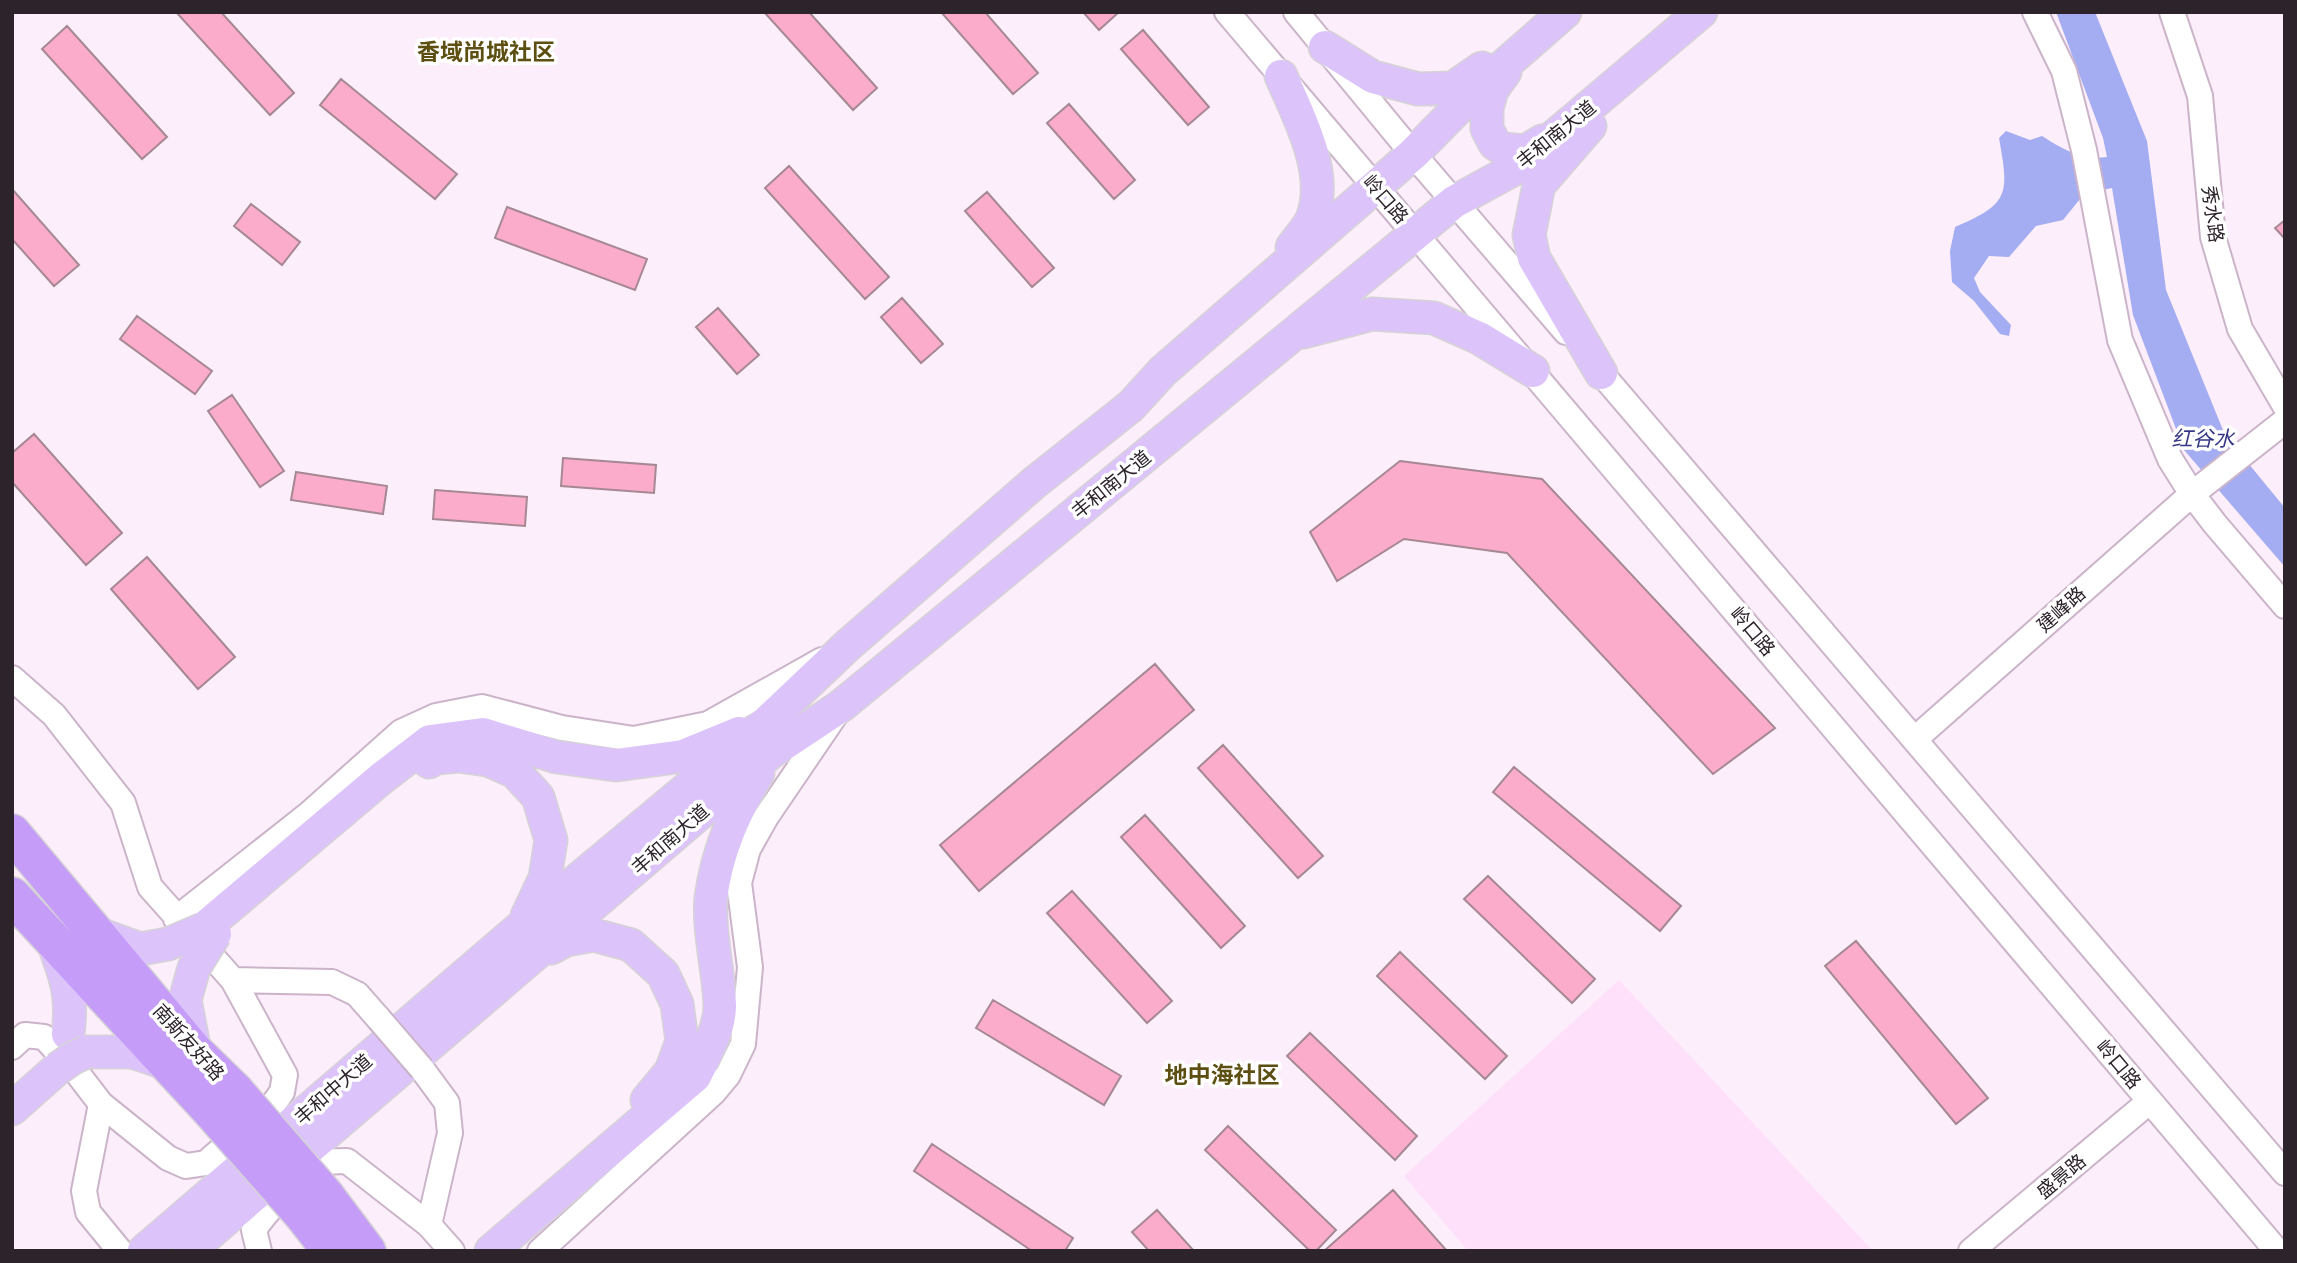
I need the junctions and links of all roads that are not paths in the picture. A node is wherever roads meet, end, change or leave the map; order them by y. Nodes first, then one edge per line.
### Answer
1 (1227, 12) edge
2 (1296, 12) edge
3 (1563, 12) edge
4 (1590, 12) edge
5 (1701, 12) edge
6 (2035, 12) edge
7 (2172, 12) edge
8 (1325, 47) junction
9 (1518, 53) junction
10 (1649, 56) junction
11 (1281, 76) junction
12 (1487, 108) junction
13 (1575, 118) junction
14 (1413, 154) junction
15 (1375, 186) junction
16 (1454, 202) junction
17 (1416, 233) junction
18 (1274, 274) junction
19 (1291, 335) junction
20 (1533, 371) junction
21 (1601, 373) junction
22 (2285, 406) edge
23 (2285, 421) edge
24 (2200, 487) junction
25 (2285, 606) edge
26 (847, 646) junction
27 (12, 678) edge
28 (841, 706) junction
29 (768, 737) junction
30 (1915, 739) junction
31 (12, 833) edge
32 (12, 896) edge
33 (522, 927) junction
34 (191, 931) junction
35 (99, 934) junction
36 (52, 941) junction
37 (526, 963) junction
38 (233, 981) junction
39 (77, 1043) junction
40 (12, 1047) edge
41 (180, 1058) junction
42 (54, 1065) junction
43 (12, 1096) edge
44 (2150, 1101) junction
45 (101, 1104) junction
46 (12, 1109) edge
47 (2285, 1173) edge
48 (429, 1225) junction
49 (116, 1245) edge
50 (358, 1250) edge
51 (144, 1251) edge
52 (189, 1251) edge
53 (259, 1251) edge
54 (452, 1251) edge
55 (472, 1251) edge
56 (491, 1251) edge
57 (540, 1251) edge
58 (1971, 1251) edge
59 (2277, 1251) edge

1 - 11 street, 岭口路
2 - 8 street
3 - 8 main road
3 - 9 main road, 丰和南大道
4 - 12 main road
5 - 10 main road, 丰和南大道
6 - 24 street
7 - 22 street, 秀水路
8 - 14 street
9 - 12 main road
9 - 14 main road, 丰和南大道
10 - 13 main road, 丰和南大道
10 - 21 main road
11 - 15 street, 岭口路
11 - 18 main road
12 - 13 main road
12 - 14 main road
13 - 16 main road, 丰和南大道
14 - 15 main road, 丰和南大道
14 - 16 street
15 - 17 street, 岭口路
15 - 18 main road, 丰和南大道
16 - 17 main road, 丰和南大道
16 - 21 street
17 - 19 main road, 丰和南大道
17 - 20 street, 岭口路
18 - 26 main road, 丰和南大道
19 - 20 main road
19 - 28 main road, 丰和南大道
20 - 44 street, 岭口路
21 - 30 street
23 - 24 street, 建峰路
24 - 25 street
24 - 30 street, 建峰路
26 - 29 main road, 丰和南大道
26 - 34 street
27 - 34 street
28 - 29 main road, 丰和南大道
28 - 57 street
29 - 33 main road, 丰和南大道
29 - 34 main road
29 - 37 main road, 丰和南大道
29 - 56 main road
30 - 47 street
31 - 35 highway, 南斯友好路
32 - 36 highway, 南斯友好路
33 - 34 main road
33 - 51 main road, 丰和中大道
34 - 35 main road
34 - 38 street
34 - 41 main road, bridge
35 - 41 highway, 南斯友好路
36 - 39 main road
36 - 41 highway, 南斯友好路
37 - 52 main road, 丰和中大道
37 - 55 main road
38 - 45 street
38 - 48 street, bridge
39 - 41 main road
39 - 42 main road, bridge
40 - 45 street
41 - 50 highway, 南斯友好路, bridge
42 - 43 main road
42 - 46 main road
44 - 58 street, 盛景路
44 - 59 street, 岭口路
45 - 49 street
48 - 53 street
48 - 54 street

